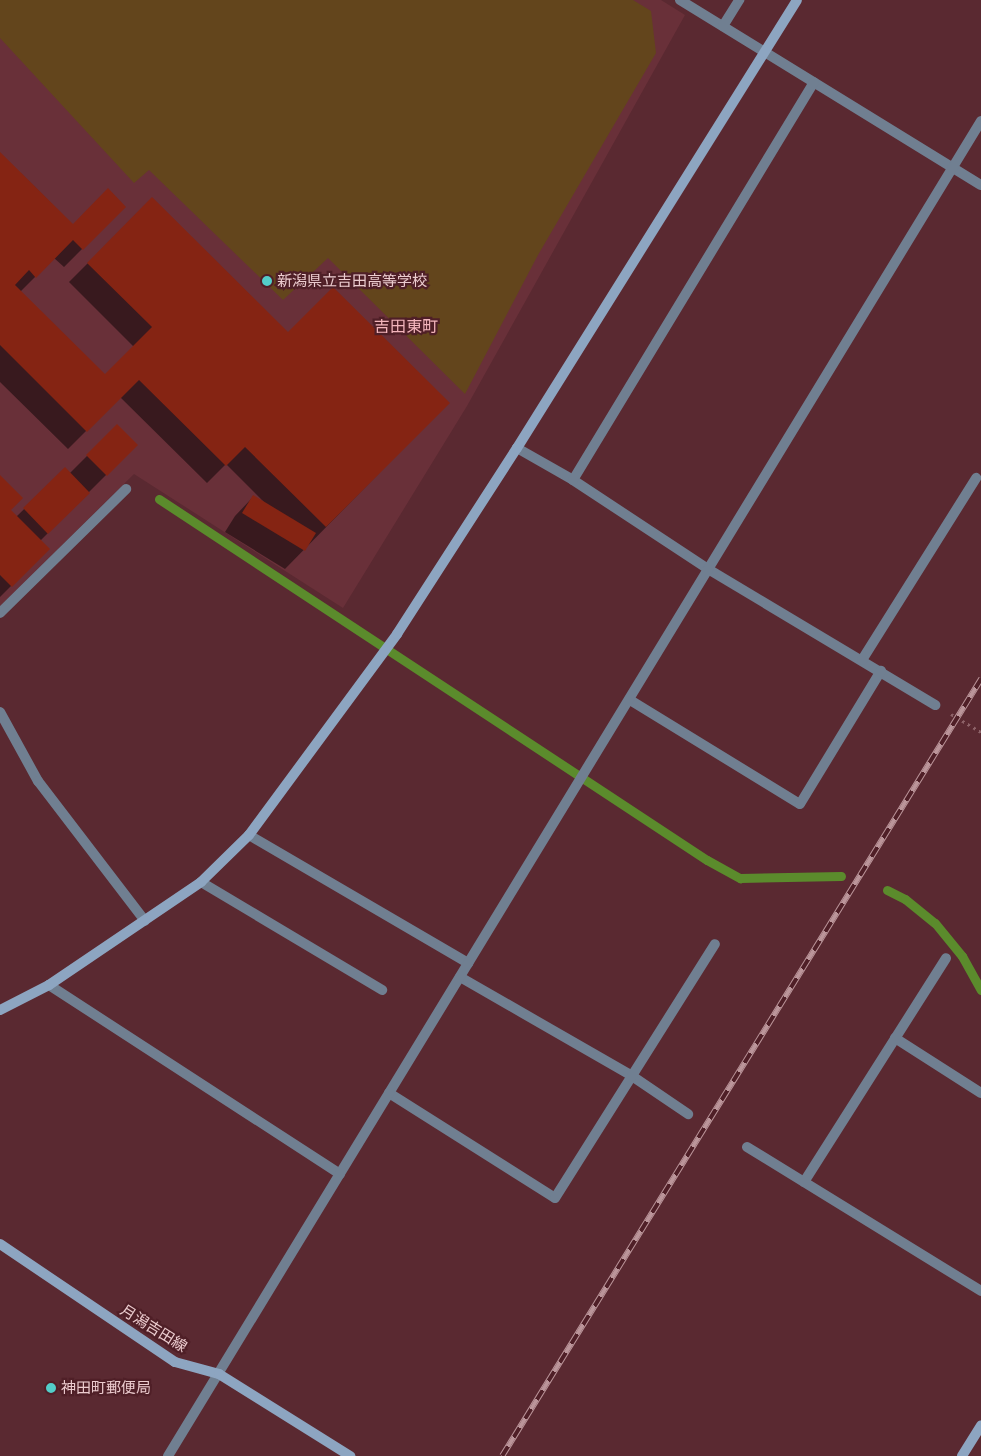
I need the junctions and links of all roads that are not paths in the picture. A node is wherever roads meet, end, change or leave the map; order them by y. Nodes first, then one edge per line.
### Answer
1 (680, 0) edge
2 (739, 0) edge
3 (797, 0) edge
4 (723, 26) junction
5 (764, 52) junction
6 (814, 82) junction
7 (981, 121) edge
8 (952, 168) junction
9 (981, 185) edge
10 (517, 448) junction
11 (976, 478) dead end
12 (573, 480) junction
13 (126, 489) dead end
14 (708, 569) junction
15 (0, 613) edge
16 (862, 660) junction
17 (881, 671) junction
18 (630, 700) junction
19 (935, 705) road end
20 (0, 712) edge
21 (249, 835) junction
22 (201, 882) junction
23 (145, 921) junction
24 (715, 944) dead end
25 (946, 958) dead end
26 (468, 964) junction
27 (460, 977) junction
28 (49, 984) junction
29 (382, 990) dead end
30 (0, 1010) edge
31 (895, 1038) junction
32 (632, 1076) junction
33 (389, 1093) junction
34 (981, 1093) edge
35 (688, 1114) dead end
36 (747, 1147) dead end
37 (340, 1174) junction
38 (804, 1182) junction
39 (0, 1244) edge
40 (981, 1291) edge
41 (218, 1374) junction
42 (981, 1426) edge
43 (168, 1456) edge
44 (350, 1456) edge
45 (962, 1456) edge

1 - 4 street
2 - 4 street
3 - 5 street
4 - 5 street
5 - 6 street
5 - 10 street
6 - 8 street
6 - 12 street
7 - 8 street
8 - 9 street
8 - 14 street
10 - 12 street
10 - 21 street
11 - 16 street
12 - 14 street
13 - 15 street
14 - 16 street
14 - 18 street
16 - 17 street
17 - 18 street
17 - 19 street
18 - 26 street
20 - 23 street
21 - 22 street
21 - 26 street
22 - 23 street
22 - 29 street
23 - 28 street
24 - 32 street
25 - 31 street
26 - 27 street
27 - 32 street
27 - 33 street
28 - 30 street
28 - 37 street
31 - 34 street
31 - 38 street
32 - 33 street
32 - 35 street
33 - 37 street
36 - 38 street
37 - 41 street
38 - 40 street
39 - 41 street, 月潟吉田線
41 - 43 street
41 - 44 street, 月潟吉田線
42 - 45 street

